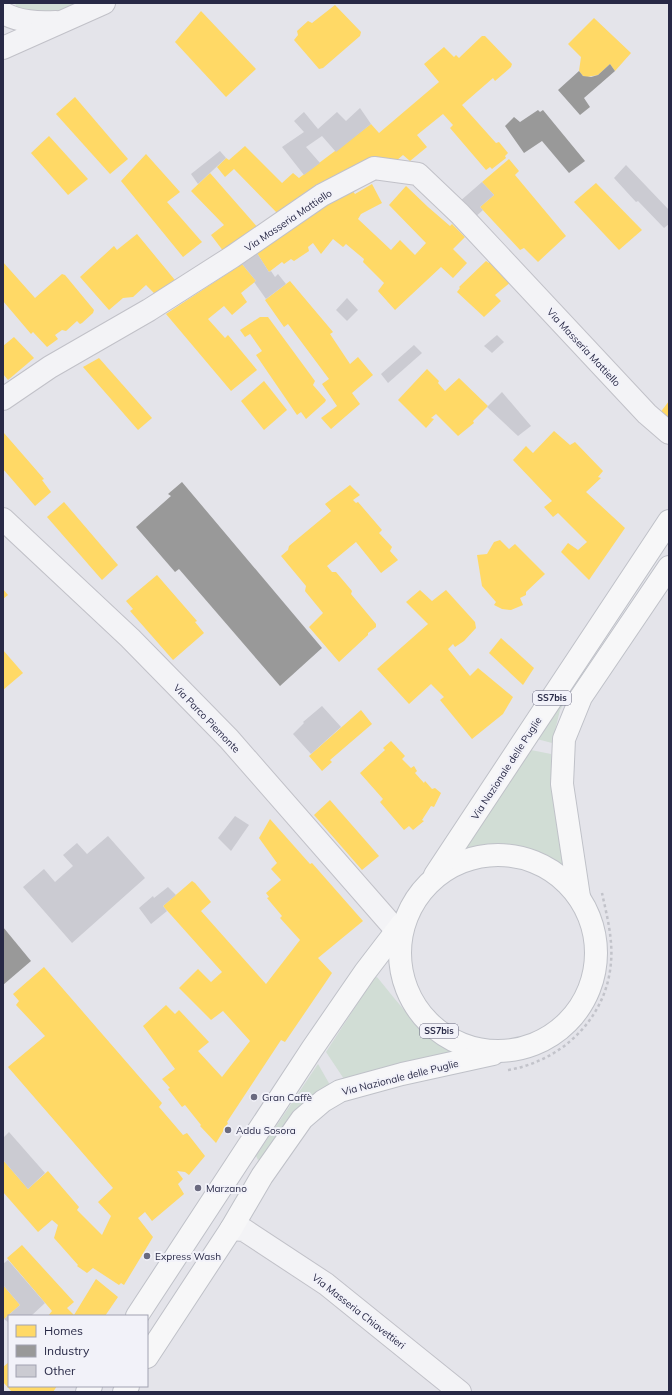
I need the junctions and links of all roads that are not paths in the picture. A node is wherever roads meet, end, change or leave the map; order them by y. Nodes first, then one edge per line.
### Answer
1 (104, 3) edge
2 (3, 13) edge
3 (61, 22) junction
4 (3, 48) edge
5 (3, 399) edge
6 (669, 433) edge
7 (3, 519) edge
8 (669, 521) edge
9 (669, 566) edge
10 (435, 875) junction
11 (579, 897) junction
12 (399, 928) junction
13 (526, 1047) junction
14 (231, 1229) junction
15 (138, 1315) edge
16 (148, 1355) edge
17 (460, 1392) edge

1 - 3 street
2 - 3 street
3 - 4 street
5 - 6 street, Via Masseria Mattiello
7 - 12 street, Via Parco Piemonte
8 - 10 main road, Via Nazionale delle Puglie / SS7bis
9 - 11 main road, Via Nazionale delle Puglie / SS7bis
10 - 11 main road, Via Nazionale delle Puglie / SS7bis
10 - 12 main road, Via Nazionale delle Puglie / SS7bis
11 - 13 main road, Via Nazionale delle Puglie / SS7bis
12 - 13 main road, Via Nazionale delle Puglie / SS7bis
12 - 15 main road, Via Nazionale delle Puglie / SS7bis
13 - 14 main road, Via Nazionale delle Puglie / SS7bis
14 - 16 main road, Via Nazionale delle Puglie / SS7bis
14 - 17 street, Via Masseria Chiavettieri

